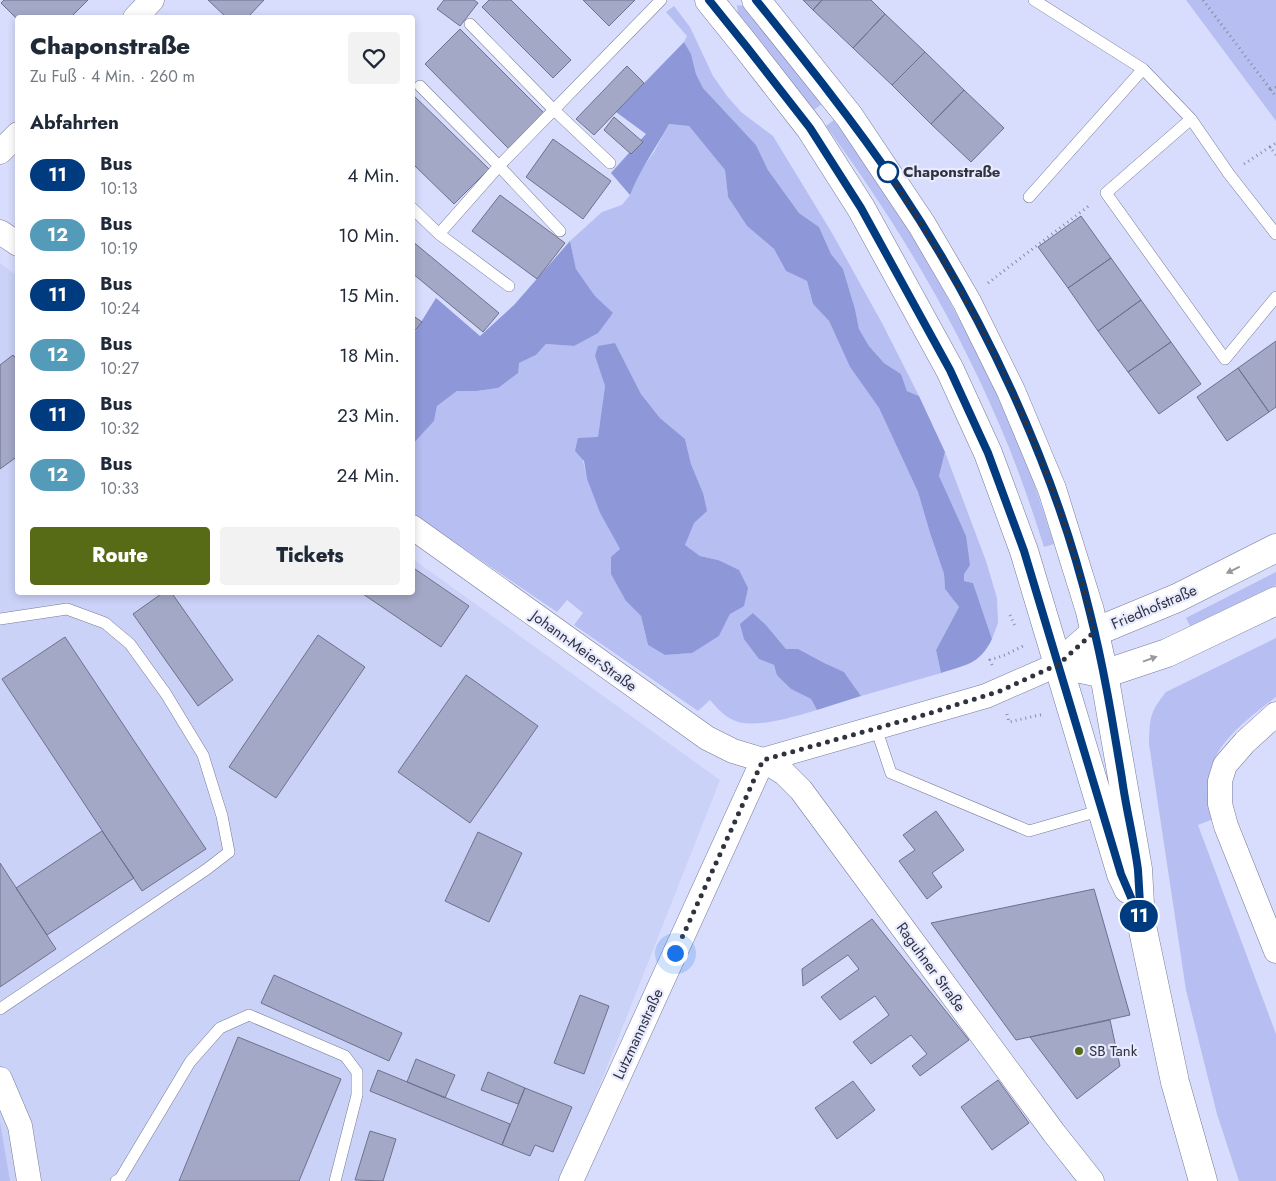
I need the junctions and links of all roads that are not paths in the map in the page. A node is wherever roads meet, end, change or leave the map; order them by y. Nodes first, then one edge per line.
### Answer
1 (152, 0) edge
2 (661, 0) edge
3 (709, 0) edge
4 (756, 0) edge
5 (1034, 0) edge
6 (138, 15) edge
7 (470, 24) dead end
8 (1143, 69) junction
9 (420, 86) dead end
10 (553, 109) junction
11 (1191, 119) junction
12 (15, 137) edge
13 (0, 152) edge
14 (610, 163) dead end
15 (499, 166) junction
16 (1029, 196) dead end
17 (415, 211) edge
18 (560, 231) dead end
19 (0, 232) edge
20 (439, 234) junction
21 (1276, 234) edge
22 (15, 242) edge
23 (509, 286) dead end
24 (1276, 297) edge
25 (415, 529) edge
26 (1276, 548) edge
27 (1276, 602) edge
28 (0, 619) edge
29 (1094, 632) junction
30 (1059, 664) junction
31 (1104, 674) junction
32 (1274, 721) edge
33 (876, 728) junction
34 (763, 760) junction
35 (1102, 810) junction
36 (1141, 921) junction
37 (1276, 951) edge
38 (0, 1009) edge
39 (0, 1079) edge
40 (29, 1181) edge
41 (116, 1181) edge
42 (335, 1181) edge
43 (571, 1181) edge
44 (1092, 1181) edge
45 (1204, 1181) edge

1 - 6 street
2 - 10 lane
3 - 30 main road
4 - 29 main road
5 - 8 lane
7 - 10 lane
8 - 11 lane
8 - 16 lane
9 - 15 lane
10 - 14 lane
10 - 15 lane
11 - 21 lane
11 - 24 lane
12 - 13 street
15 - 18 lane
15 - 20 lane
17 - 20 lane
19 - 22 street
20 - 23 lane
25 - 34 street, Johann-Meier-Straße
26 -> 29 main road, Friedhofstraße
31 -> 27 main road
28 - 38 lane
29 - 30 main road, Friedhofstraße
29 - 31 main road
30 - 31 main road
30 - 33 street
30 - 35 main road
31 - 36 main road
32 - 37 street
33 - 34 street
33 - 35 lane
34 - 43 street, Lutzmannstraße
34 - 44 street, Raguhner Straße
35 - 36 main road
36 - 45 main road
39 - 40 street
41 - 42 lane

